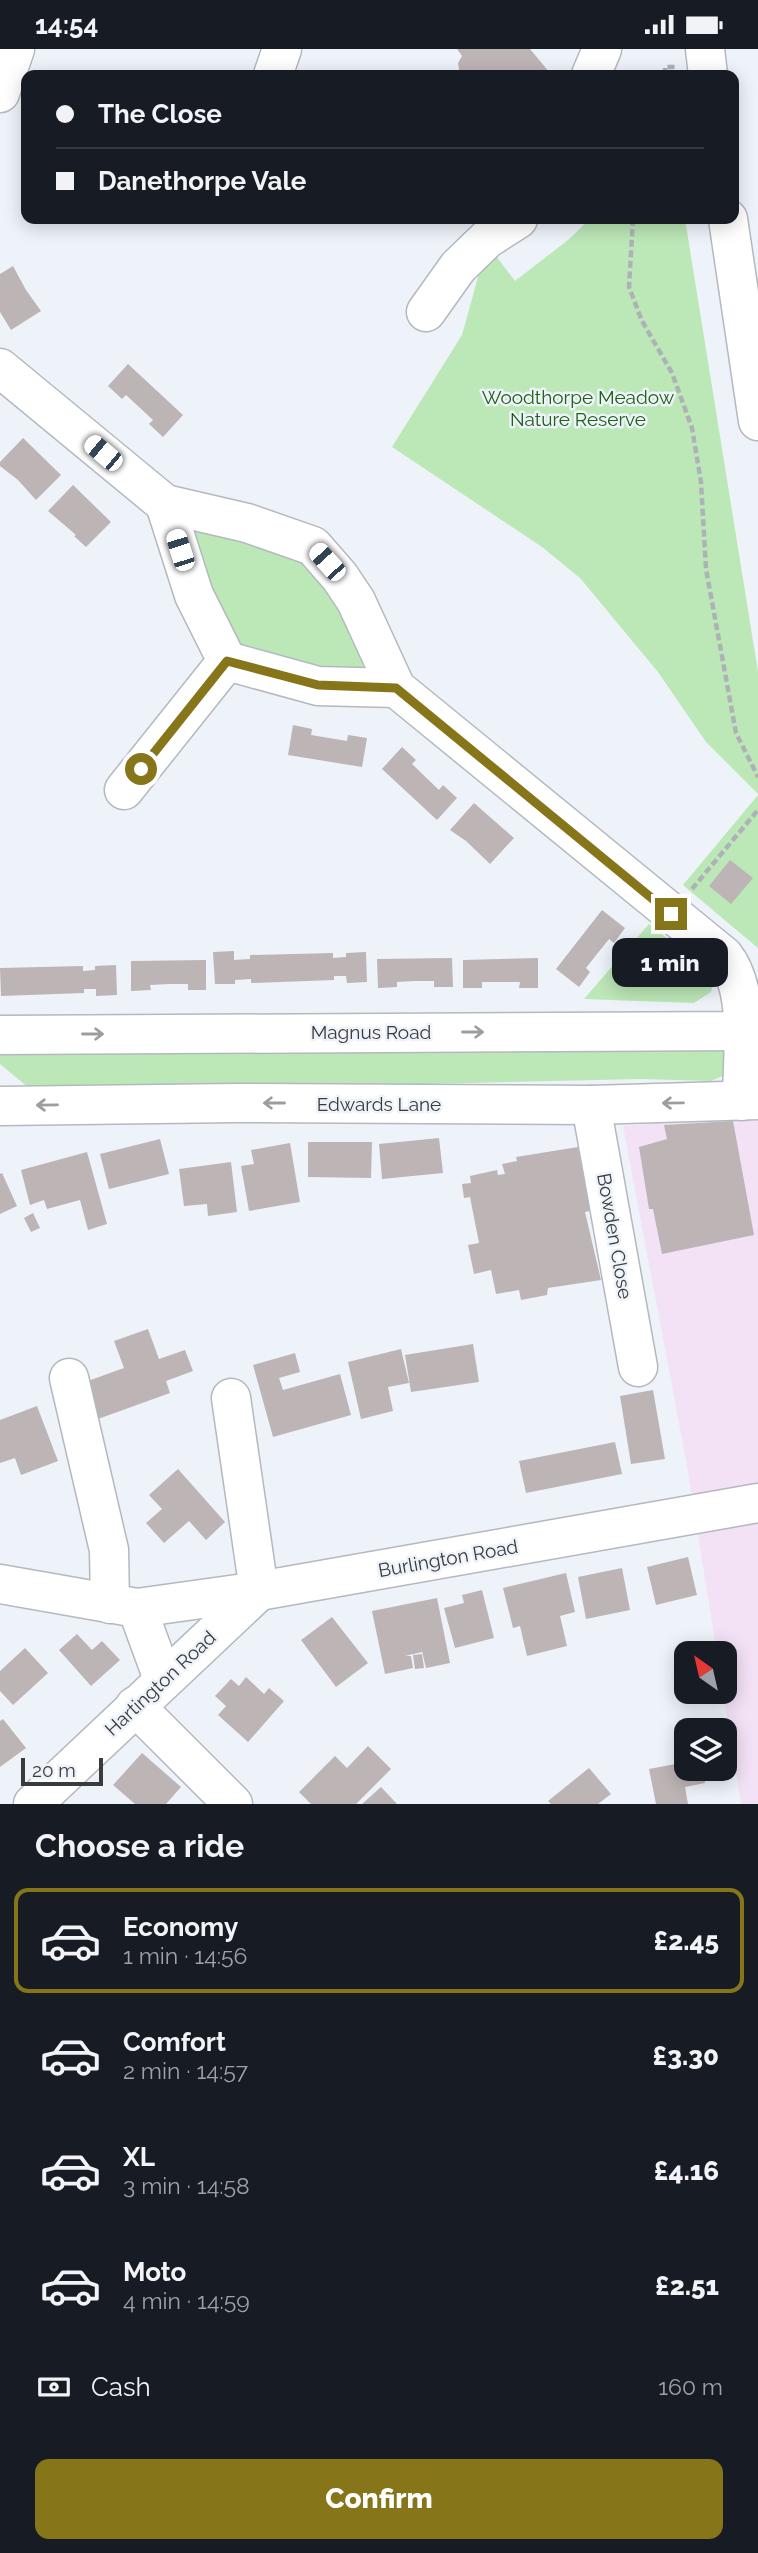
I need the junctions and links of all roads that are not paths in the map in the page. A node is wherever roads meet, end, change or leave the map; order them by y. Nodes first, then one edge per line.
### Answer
1 (15, 49) edge
2 (282, 49) edge
3 (602, 49) edge
4 (705, 49) edge
5 (275, 70) edge
6 (593, 70) edge
7 (707, 70) edge
8 (0, 93) edge
9 (729, 224) edge
10 (524, 226) edge
11 (426, 312) dead end
12 (0, 368) edge
13 (758, 421) edge
14 (165, 504) junction
15 (227, 661) junction
16 (396, 688) junction
17 (124, 790) dead end
18 (753, 1033) edge
19 (0, 1035) edge
20 (750, 1101) edge
21 (591, 1105) junction
22 (0, 1106) edge
23 (638, 1367) dead end
24 (69, 1378) dead end
25 (231, 1398) dead end
26 (758, 1503) edge
27 (0, 1584) edge
28 (258, 1591) junction
29 (123, 1606) junction
30 (163, 1679) junction
31 (135, 1706) junction
32 (33, 1804) edge
33 (233, 1804) edge

1 - 8 main road
2 - 5 main road
3 - 6 main road
4 - 7 main road
9 - 13 main road
10 - 11 main road
12 - 14 main road
14 - 15 main road
14 - 16 main road
15 - 16 main road
15 - 17 main road
16 - 18 main road
19 -> 18 main road, Magnus Road
18 - 20 main road
20 -> 21 main road, Edwards Lane
21 -> 22 main road, Edwards Lane
21 - 23 main road, Bowden Close
24 - 29 main road
25 - 28 main road
26 - 28 main road, Burlington Road
27 - 29 main road, Burlington Road
28 - 29 main road, Burlington Road
28 - 30 main road, Hartington Road
29 - 30 main road
30 - 31 main road, Hartington Road
31 - 32 main road, Hartington Road
31 - 33 main road

